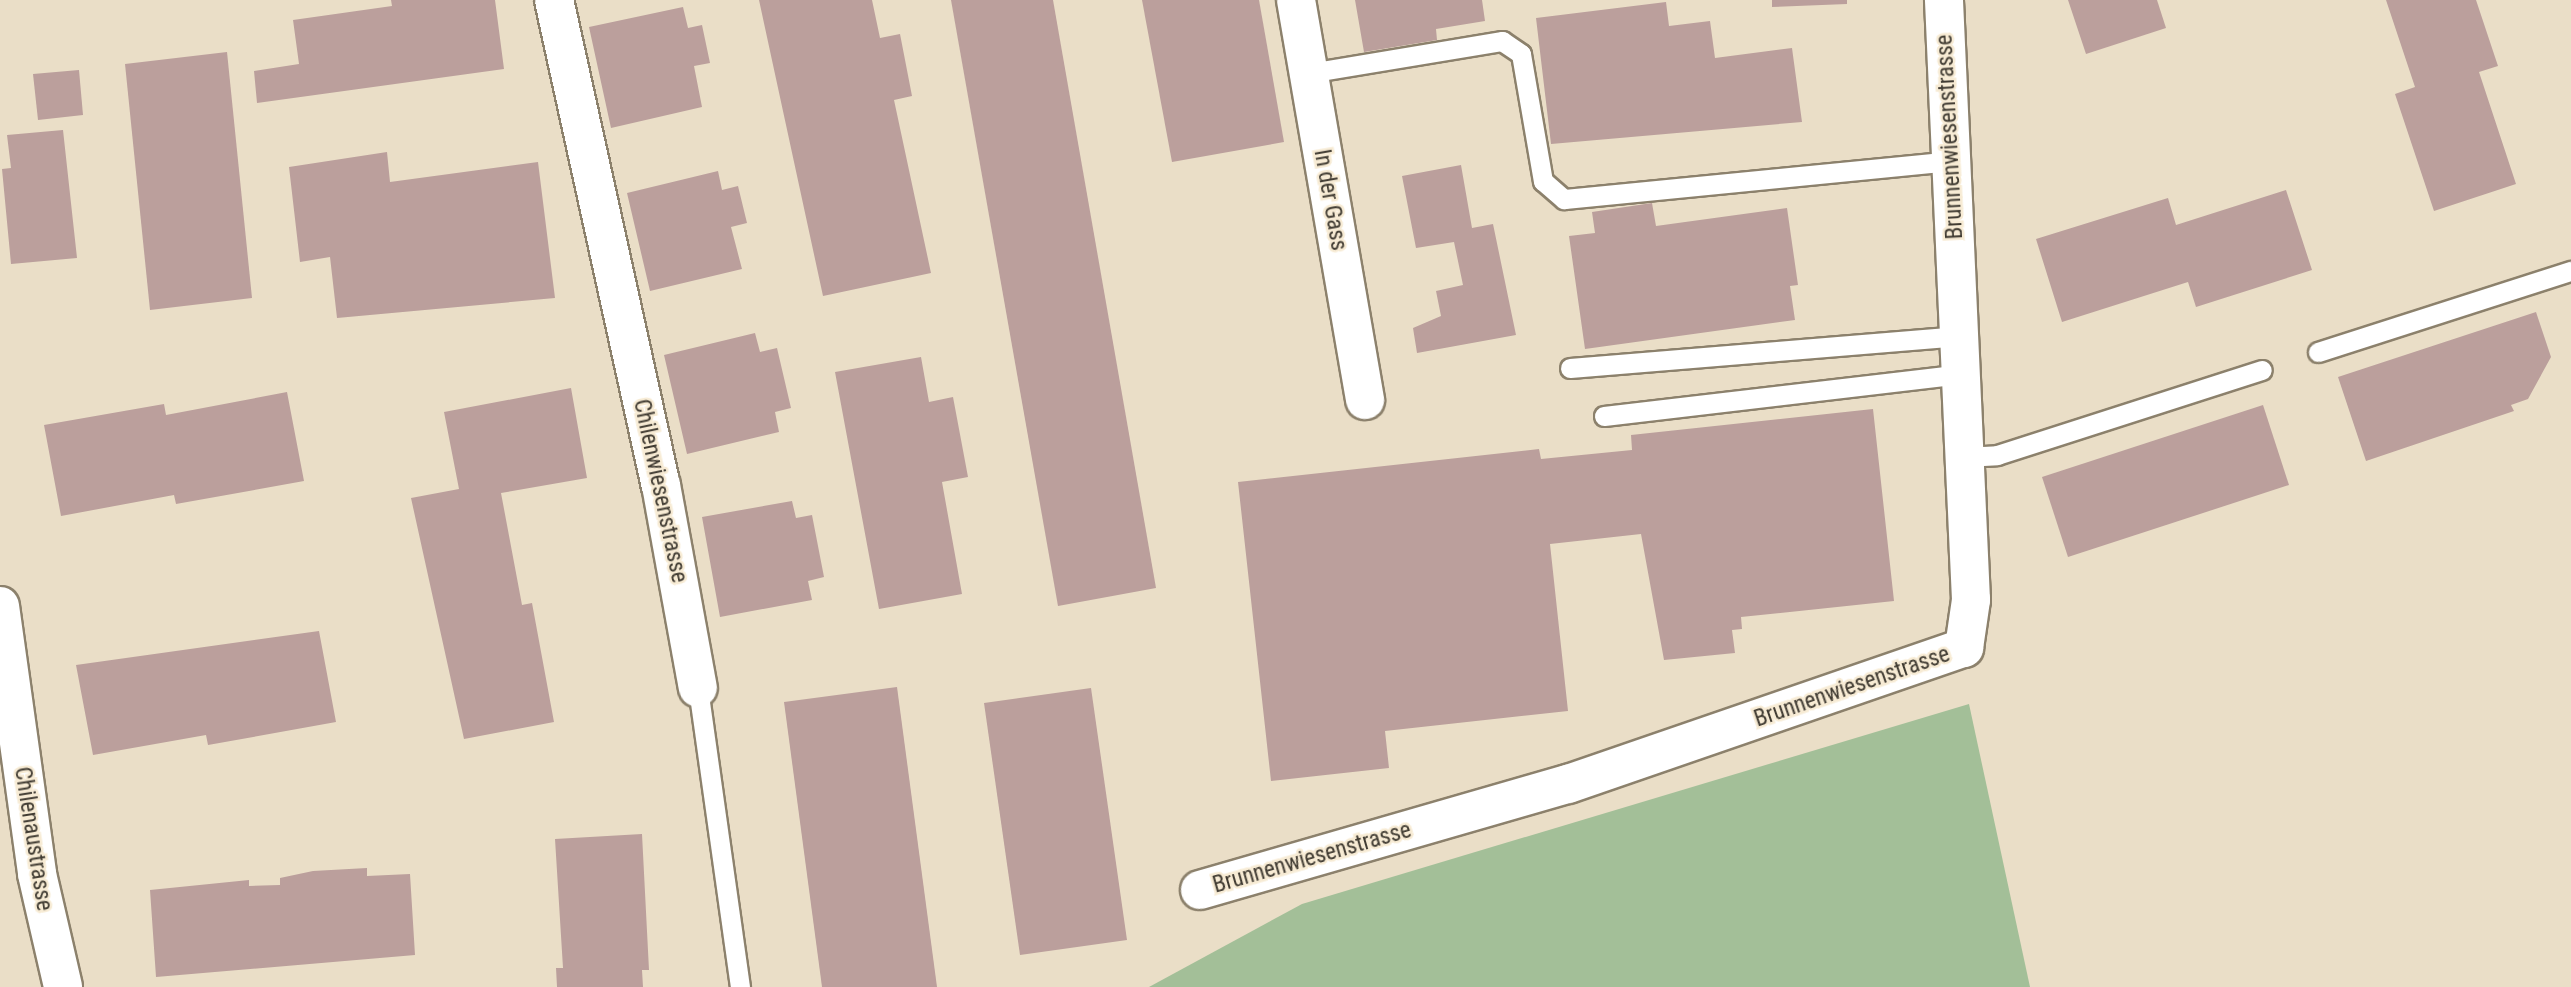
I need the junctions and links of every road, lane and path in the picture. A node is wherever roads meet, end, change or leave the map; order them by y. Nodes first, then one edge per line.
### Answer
1 (554, 0) edge
2 (1296, 0) edge
3 (1944, 0) edge
4 (1309, 73) junction
5 (1951, 161) junction
6 (2571, 271) edge
7 (1960, 336) junction
8 (2318, 352) dead end
9 (1570, 368) dead end
10 (2262, 370) dead end
11 (1961, 374) junction
12 (1365, 400) dead end
13 (1604, 416) dead end
14 (1964, 457) junction
15 (0, 606) edge
16 (698, 688) joint
17 (1200, 890) dead end
18 (63, 987) edge
19 (740, 987) edge

1 - 16 street, Chilenwiesenstrasse
2 - 4 street, In der Gass
3 - 5 street, Brunnenwiesenstrasse
4 - 5 lane
4 - 12 street, In der Gass
5 - 7 street, Brunnenwiesenstrasse
6 - 8 lane
7 - 9 lane
7 - 11 street, Brunnenwiesenstrasse
10 - 14 lane
11 - 13 lane
11 - 14 street, Brunnenwiesenstrasse
14 - 17 street, Brunnenwiesenstrasse
15 - 18 street, Chilenaustrasse
16 - 19 lane, Chilenwiesenstrasse

